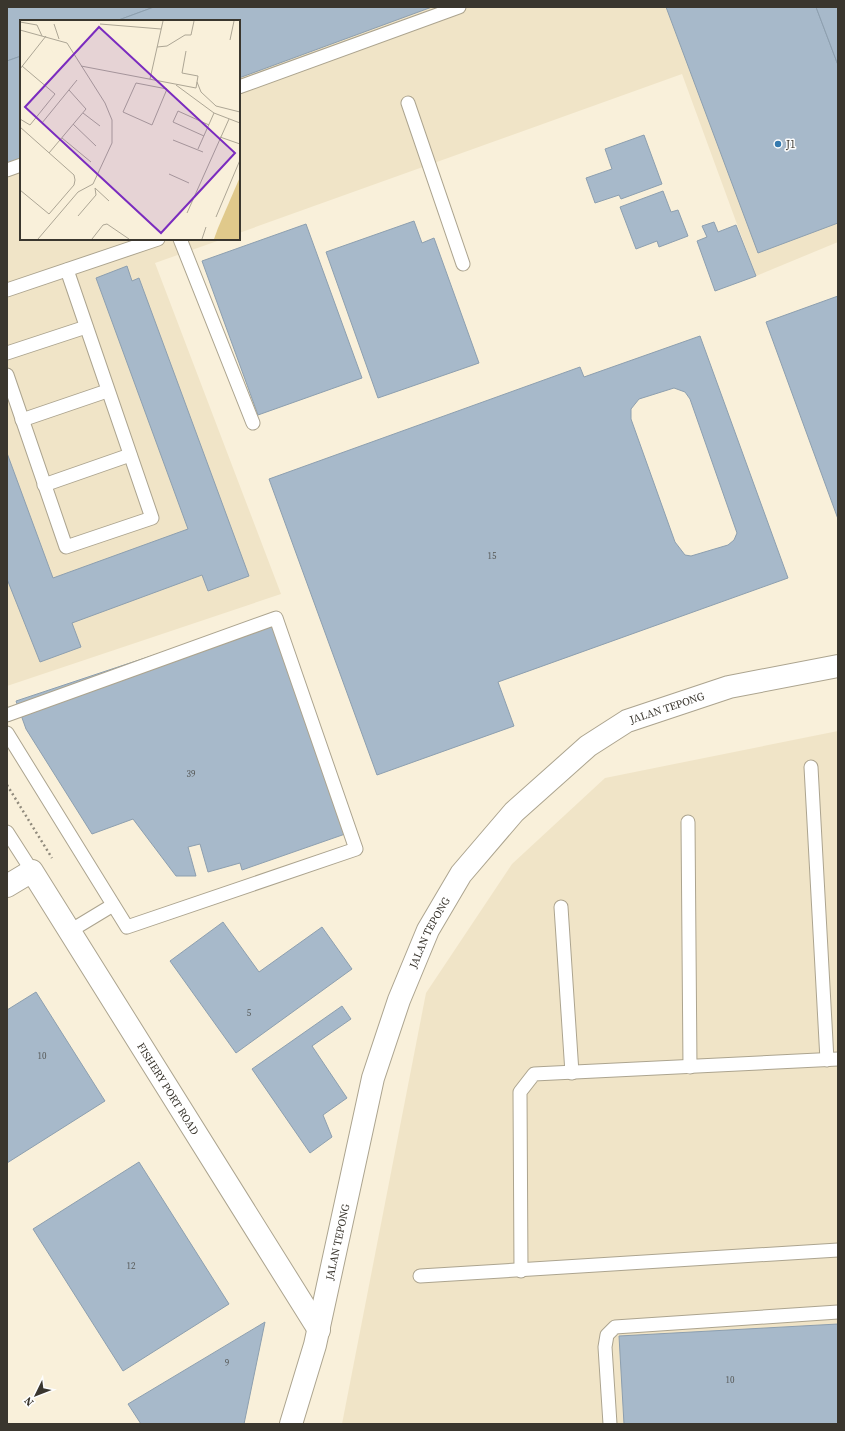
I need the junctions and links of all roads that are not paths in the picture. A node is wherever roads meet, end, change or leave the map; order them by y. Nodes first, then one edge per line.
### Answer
1 (459, 7) edge
2 (240, 87) edge
3 (408, 103) dead end
4 (20, 165) edge
5 (7, 170) edge
6 (155, 240) edge
7 (180, 240) edge
8 (463, 264) dead end
9 (67, 270) junction
10 (7, 290) edge
11 (86, 327) junction
12 (7, 354) edge
13 (7, 375) edge
14 (108, 391) junction
15 (22, 420) junction
16 (253, 423) dead end
17 (130, 455) junction
18 (44, 484) junction
19 (838, 666) edge
20 (7, 715) edge
21 (7, 733) edge
22 (811, 767) dead end
23 (688, 822) dead end
24 (7, 832) edge
25 (32, 871) junction
26 (7, 886) edge
27 (113, 905) junction
28 (561, 907) dead end
29 (70, 931) junction
30 (833, 1059) edge
31 (690, 1067) junction
32 (572, 1073) junction
33 (838, 1250) edge
34 (521, 1271) junction
35 (420, 1276) dead end
36 (838, 1312) edge
37 (319, 1330) junction
38 (291, 1424) edge
39 (610, 1424) edge

1 - 2 lane
3 - 8 lane
4 - 5 lane
6 - 9 lane
7 - 16 lane
9 - 10 lane
9 - 11 lane
11 - 12 lane
11 - 14 lane
13 - 15 lane
14 - 15 lane
14 - 17 lane
15 - 18 lane
17 - 18 lane
17 - 18 lane
19 - 37 street, JALAN TEPONG
20 - 27 lane
21 - 27 lane
22 - 30 lane
23 - 31 lane
24 - 25 lane
25 - 26 street
25 - 29 street, FISHERY PORT ROAD
27 - 29 lane
28 - 32 lane
29 - 37 street, FISHERY PORT ROAD
30 - 31 lane
31 - 32 lane
32 - 34 lane
33 - 34 lane
34 - 35 lane
36 - 39 lane
37 - 38 street, JALAN TEPONG

